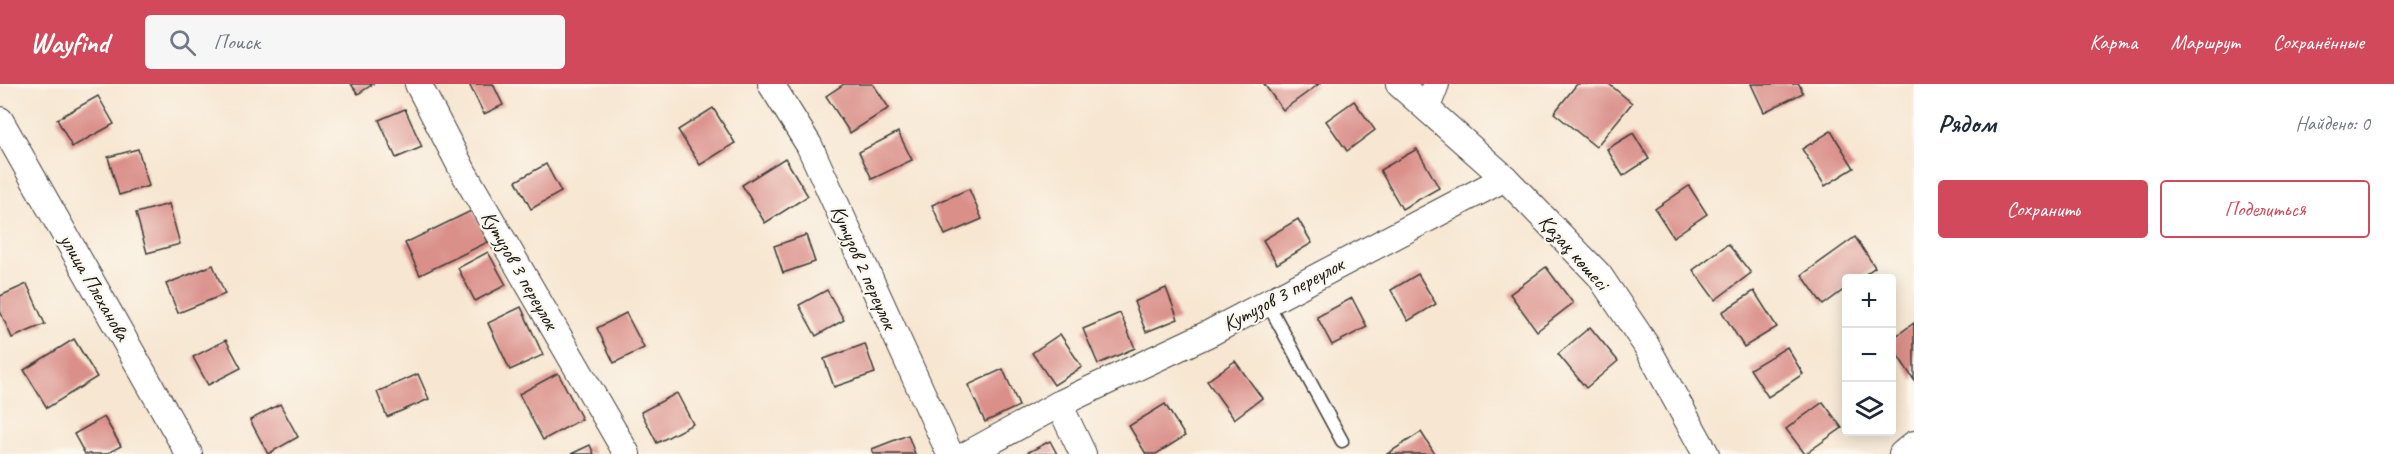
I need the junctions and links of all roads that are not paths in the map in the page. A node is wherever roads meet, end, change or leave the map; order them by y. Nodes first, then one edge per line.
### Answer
1 (418, 84) edge
2 (771, 84) edge
3 (1399, 84) edge
4 (1431, 96) edge
5 (0, 120) edge
6 (1505, 178) junction
7 (1267, 302) junction
8 (1059, 404) junction
9 (1342, 441) dead end
10 (1914, 444) edge
11 (189, 454) edge
12 (627, 454) edge
13 (950, 454) edge
14 (968, 454) edge
15 (1083, 454) edge
16 (1706, 454) edge
17 (1902, 454) edge

1 - 12 street, Кутузов 3 переулок
2 - 13 street, Кутузов 2 переулок
3 - 4 street, Қазақ көшесі
4 - 6 street, Қазақ көшесі
5 - 11 street, улица Плеханова
6 - 7 street, Кутузов 3 переулок
6 - 16 street, Қазақ көшесі
7 - 8 street, Кутузов 3 переулок
7 - 9 lane
8 - 14 street, Кутузов 3 переулок
8 - 15 street
10 - 17 street

